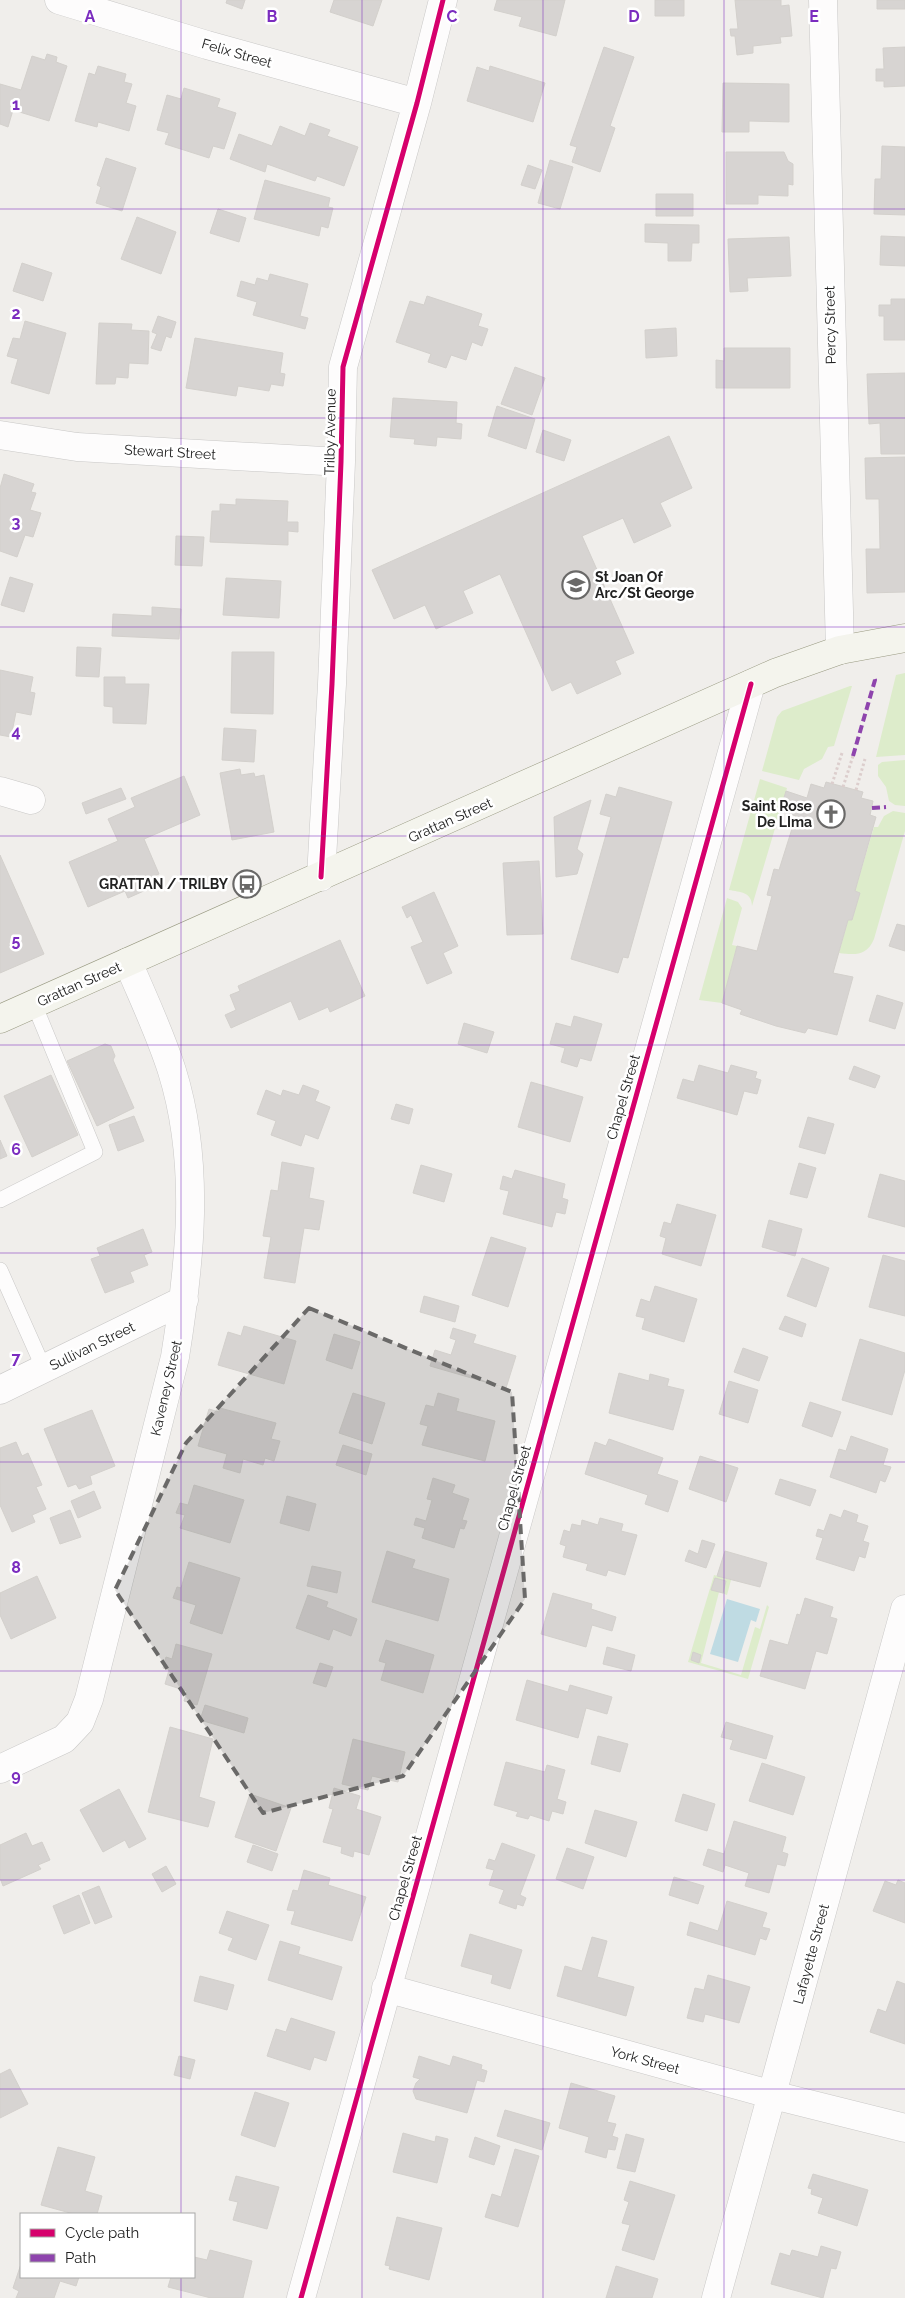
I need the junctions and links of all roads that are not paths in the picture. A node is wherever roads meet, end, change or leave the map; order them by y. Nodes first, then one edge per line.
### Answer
1 (59, 0) edge
2 (443, 0) edge
3 (823, 0) edge
4 (417, 103) junction
5 (0, 435) edge
6 (341, 462) junction
7 (905, 638) edge
8 (840, 650) junction
9 (751, 684) junction
10 (0, 791) edge
11 (31, 800) dead end
12 (321, 877) junction
13 (128, 962) junction
14 (34, 1004) junction
15 (0, 1019) edge
16 (0, 1200) edge
17 (0, 1270) edge
18 (184, 1300) junction
19 (44, 1370) junction
20 (0, 1390) edge
21 (905, 1609) edge
22 (0, 1769) edge
23 (386, 1988) junction
24 (773, 2095) junction
25 (905, 2128) edge
26 (301, 2298) edge
27 (716, 2298) edge

1 - 4 street, Felix Street
2 - 4 street, Trilby Avenue
3 - 8 street, Percy Street
4 - 6 street, Trilby Avenue
5 - 6 street, Stewart Street
6 - 12 street, Trilby Avenue
7 - 8 main road, Grattan Street
8 - 9 main road, Grattan Street
9 - 12 main road, Grattan Street
9 - 23 street, Chapel Street
10 - 11 street
12 - 13 main road, Grattan Street
13 - 14 main road, Grattan Street
13 - 18 street, Kaveney Street
14 - 15 main road, Grattan Street
14 - 16 lane
17 - 19 lane
18 - 19 street, Sullivan Street
18 - 22 street, Kaveney Street
19 - 20 street, Sullivan Street
21 - 24 street, Lafayette Street
23 - 24 street, York Street
23 - 26 street, Chapel Street
24 - 25 street, York Street
24 - 27 street, Lafayette Street

